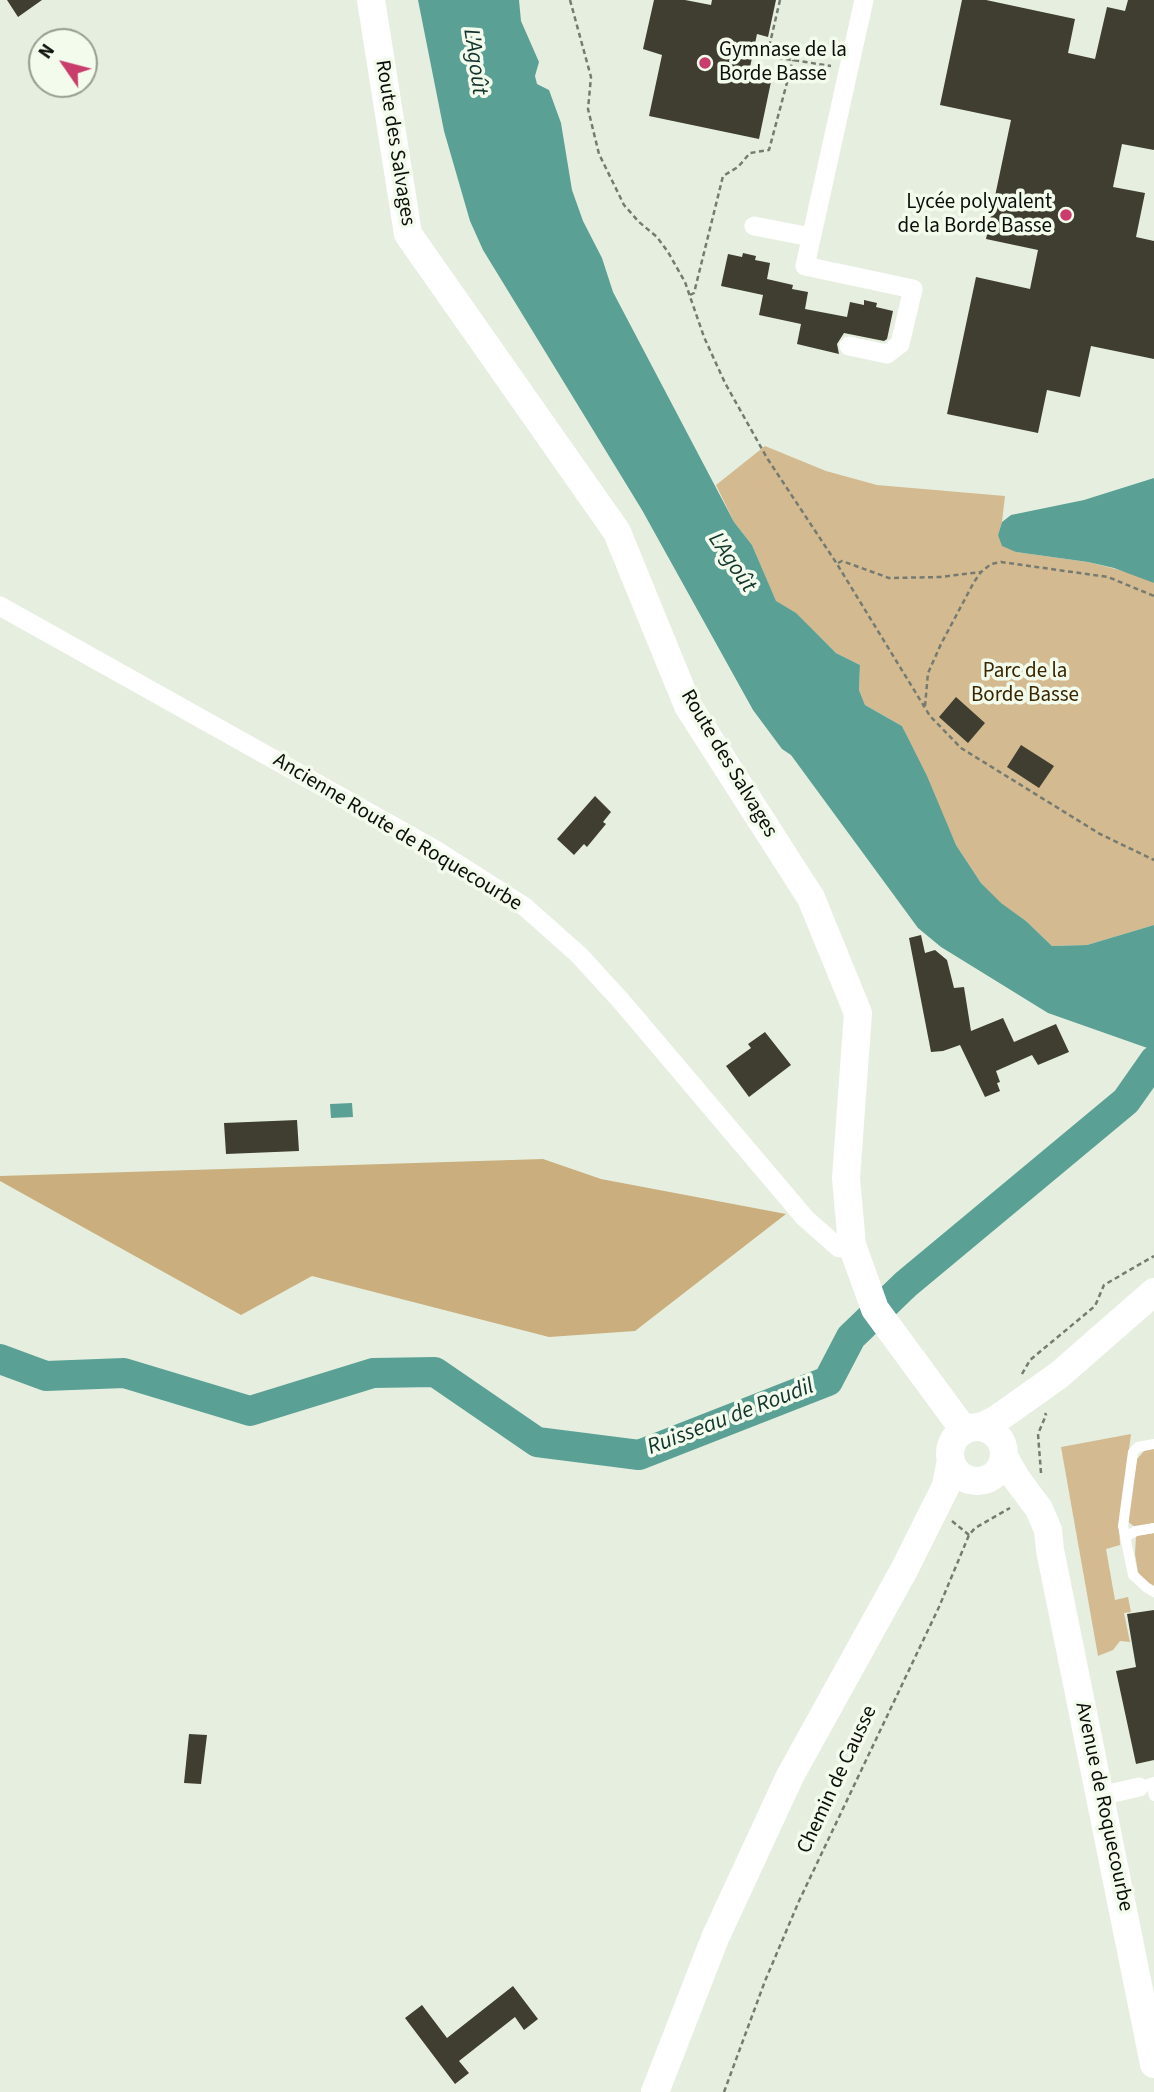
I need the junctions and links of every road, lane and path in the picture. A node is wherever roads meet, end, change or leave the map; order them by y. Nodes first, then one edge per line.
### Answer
1 (371, 0) edge
2 (570, 0) edge
3 (780, 0) edge
4 (864, 0) edge
5 (793, 60) junction
6 (849, 69) junction
7 (754, 226) dead end
8 (811, 237) junction
9 (690, 295) junction
10 (849, 346) dead end
11 (836, 564) junction
12 (981, 572) junction
13 (1154, 596) edge
14 (0, 606) edge
15 (926, 709) junction
16 (1154, 860) edge
17 (852, 1245) junction
18 (1154, 1256) edge
19 (1154, 1292) edge
20 (1059, 1375) junction
21 (1022, 1379) dead end
22 (1042, 1407) dead end
23 (973, 1429) junction
24 (1154, 1444) edge
25 (1004, 1453) junction
26 (951, 1460) junction
27 (1041, 1477) dead end
28 (979, 1481) junction
29 (1013, 1504) dead end
30 (950, 1519) dead end
31 (1154, 1528) edge
32 (969, 1535) junction
33 (1125, 1537) junction
34 (1050, 1550) junction
35 (904, 1570) junction
36 (1154, 1592) edge
37 (1150, 1787) edge
38 (1100, 1796) junction
39 (1154, 2064) edge
40 (655, 2092) edge
41 (724, 2092) edge

1 - 17 main road, Route des Salvages
2 - 9 path
3 - 5 path
4 - 6 street
5 - 6 path
5 - 9 path
6 - 8 street
7 - 8 street
8 - 10 street
9 - 11 path
11 - 12 path
11 - 15 path
12 - 13 path
12 - 15 path
14 - 17 street, Ancienne Route de Roquecourbe
15 - 16 path
17 - 23 main road, Route des Salvages
18 - 21 path
19 - 20 main road
20 - 23 main road
20 - 25 main road
22 - 27 path
23 - 25 main road
23 - 26 main road
24 - 33 lane
25 - 28 main road
25 - 34 main road, Avenue de Roquecourbe
26 - 28 main road
26 - 35 main road
28 - 34 main road, Avenue de Roquecourbe
28 - 35 main road
29 - 32 path
30 - 32 path
31 - 33 lane
32 - 41 path, Chemin de Causse
33 - 36 lane
34 - 38 main road, Avenue de Roquecourbe
35 - 40 main road
37 - 38 street
38 - 39 main road, Avenue de Roquecourbe

